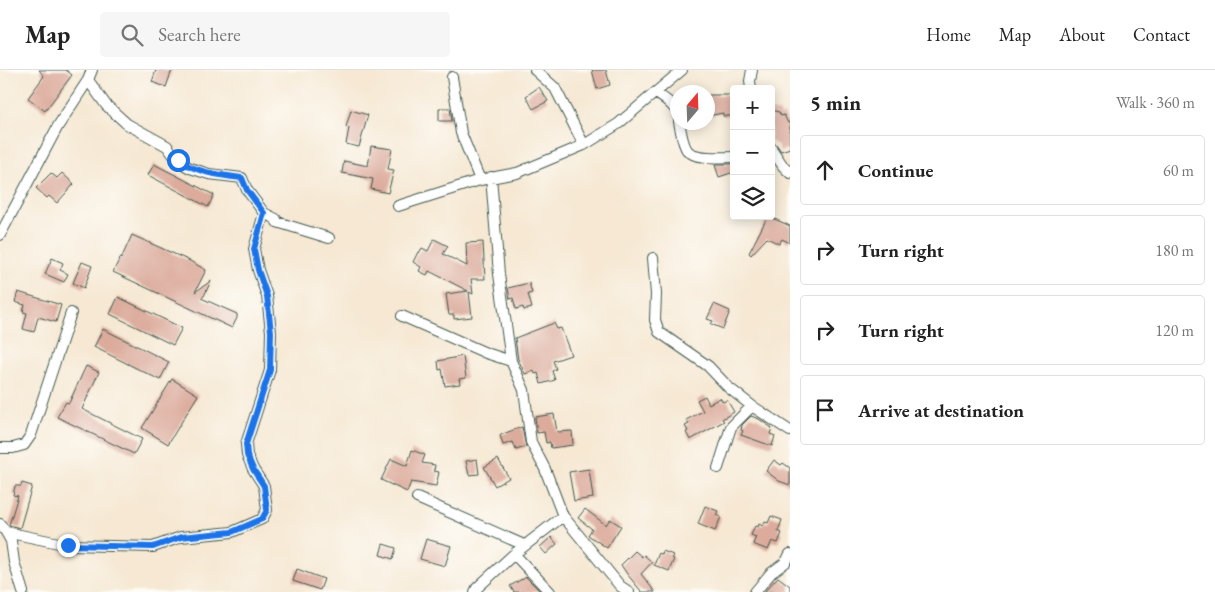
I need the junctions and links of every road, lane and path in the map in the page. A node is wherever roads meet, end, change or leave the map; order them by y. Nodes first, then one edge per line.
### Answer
1 (535, 70) edge
2 (682, 70) edge
3 (752, 70) edge
4 (90, 75) edge
5 (452, 77) dead end
6 (750, 85) edge
7 (656, 93) junction
8 (670, 104) edge
9 (681, 130) edge
10 (584, 145) junction
11 (775, 153) edge
12 (730, 157) edge
13 (775, 162) edge
14 (787, 169) edge
15 (491, 177) junction
16 (480, 180) junction
17 (398, 206) dead end
18 (264, 213) junction
19 (0, 236) edge
20 (329, 238) dead end
21 (653, 258) dead end
22 (71, 312) dead end
23 (402, 316) dead end
24 (511, 361) junction
25 (752, 406) junction
26 (790, 431) edge
27 (0, 448) edge
28 (718, 468) dead end
29 (417, 498) dead end
30 (563, 516) junction
31 (3, 528) edge
32 (524, 546) junction
33 (514, 554) junction
34 (790, 554) edge
35 (23, 592) edge
36 (475, 592) edge
37 (550, 592) edge
38 (629, 592) edge
39 (755, 592) edge

1 - 10 street
2 - 7 street
3 - 6 street
4 - 18 street
4 - 19 street
5 - 16 street
7 - 8 street
7 - 10 street
9 - 12 street
10 - 15 street
11 - 14 street
13 - 14 street
15 - 16 street
15 - 24 street
16 - 17 street
18 - 20 street
18 - 31 street
21 - 25 street
22 - 27 street
23 - 24 street
24 - 30 street
25 - 26 street
25 - 28 street
29 - 32 street
30 - 32 street
30 - 38 street
31 - 35 street
32 - 33 street
33 - 36 street
33 - 37 street
34 - 39 street

